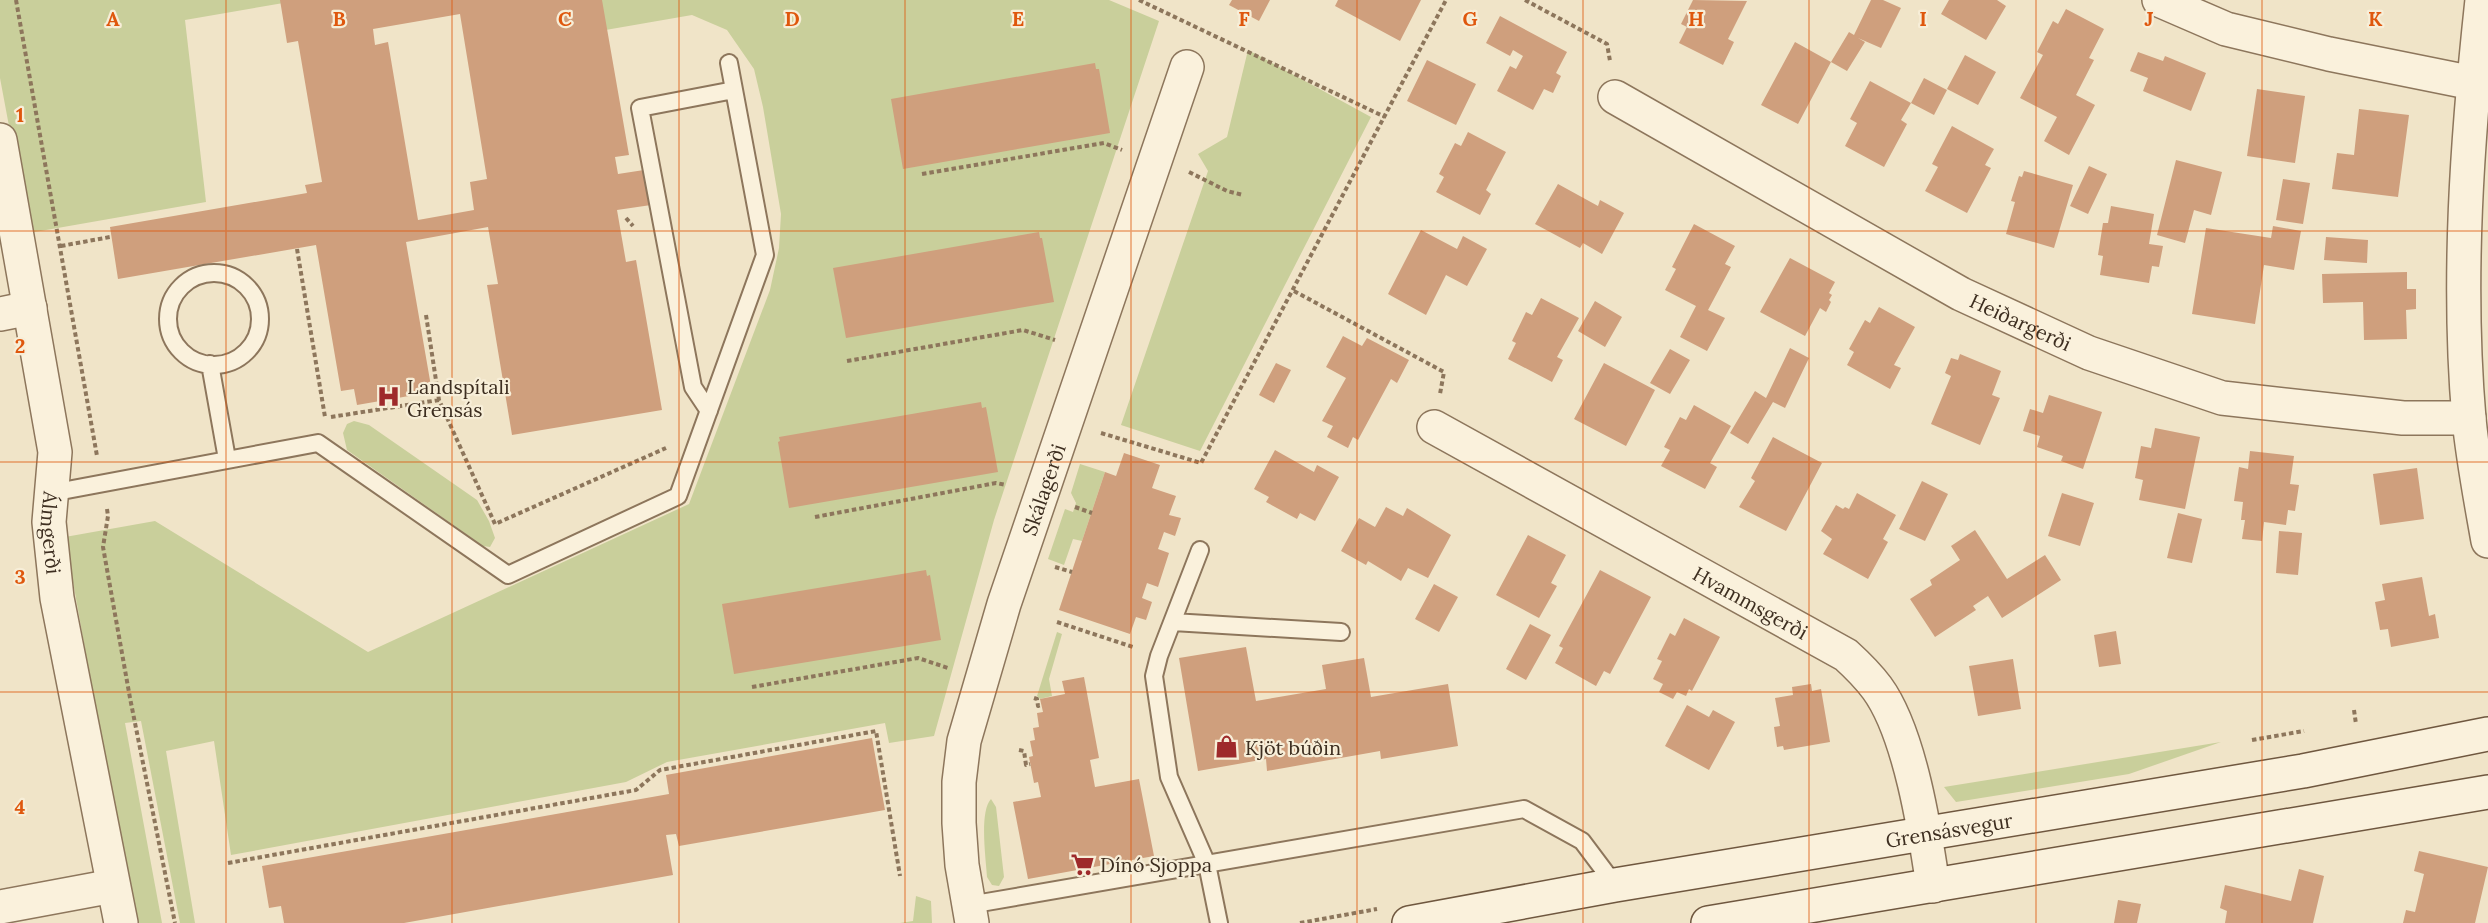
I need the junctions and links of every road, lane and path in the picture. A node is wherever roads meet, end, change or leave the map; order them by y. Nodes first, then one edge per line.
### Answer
1 (16, 0) edge
2 (1139, 0) edge
3 (1446, 0) edge
4 (1525, 0) edge
5 (2159, 0) edge
6 (2482, 0) edge
7 (2483, 38) edge
8 (729, 63) dead end
9 (1187, 67) dead end
10 (2473, 83) junction
11 (734, 90) junction
12 (1615, 97) joint
13 (1385, 117) junction
14 (0, 140) edge
15 (1156, 162) junction
16 (922, 174) dead end
17 (1197, 175) dead end
18 (1243, 195) dead end
19 (626, 218) dead end
20 (639, 233) dead end
21 (110, 237) dead end
22 (2476, 243) edge
23 (62, 246) junction
24 (297, 249) dead end
25 (1294, 291) junction
26 (15, 311) edge
27 (426, 315) dead end
28 (1090, 351) junction
29 (847, 361) dead end
30 (210, 364) junction
31 (439, 400) junction
32 (709, 411) junction
33 (2469, 418) junction
34 (1434, 427) joint
35 (670, 438) dead end
36 (1120, 439) dead end
37 (2480, 448) edge
38 (227, 459) junction
39 (99, 465) dead end
40 (1014, 488) dead end
41 (51, 493) junction
42 (106, 505) dead end
43 (815, 517) dead end
44 (2488, 541) edge
45 (1200, 550) dead end
46 (1057, 622) dead end
47 (1173, 622) junction
48 (1341, 632) dead end
49 (1104, 638) dead end
50 (941, 665) dead end
51 (752, 687) dead end
52 (1034, 698) dead end
53 (1041, 705) dead end
54 (2488, 734) edge
55 (1018, 750) dead end
56 (1030, 764) dead end
57 (2488, 792) edge
58 (1925, 832) junction
59 (228, 863) dead end
60 (1207, 864) junction
61 (900, 876) dead end
62 (1615, 885) junction
63 (113, 886) junction
64 (1934, 886) junction
65 (0, 907) edge
66 (970, 914) edge
67 (121, 923) edge
68 (175, 923) edge
69 (1219, 923) edge
70 (1409, 923) edge
71 (1708, 923) edge

1 - 23 path
2 - 13 path
3 - 13 path
4 - 12 path
5 - 10 street
6 - 7 street
7 - 10 street
8 - 11 lane
9 - 15 street, Skálagerði
10 - 22 street
11 - 32 lane
11 - 32 lane
12 - 33 street, Heiðargerði
13 - 25 path
14 - 26 street, Álmgerði
15 - 16 path
15 - 28 street, Skálagerði
17 - 18 path
19 - 20 path
21 - 23 path
22 - 33 street
23 - 39 path
24 - 31 path
25 - 34 path
25 - 36 path
26 - 41 street, Álmgerði
27 - 31 path
28 - 29 path
28 - 66 street, Skálagerði
30 - 30 lane
30 - 38 lane
31 - 35 path
32 - 38 lane
33 - 37 street
34 - 58 street, Hvammsgerði
37 - 44 street
38 - 41 lane
40 - 43 path
41 - 63 street, Álmgerði
42 - 68 path
45 - 47 lane
46 - 49 path
47 - 48 lane
47 - 60 lane
50 - 51 path
52 - 53 path
54 - 58 street, Grensásvegur
55 - 56 path
57 - 64 street
58 - 62 street, Grensásvegur
58 - 64 street, Hvammsgerði
59 - 61 path
60 - 62 lane
60 - 66 lane
60 - 69 lane
62 - 70 street, Grensásvegur
63 - 65 street
63 - 67 street, Álmgerði
64 - 71 street

